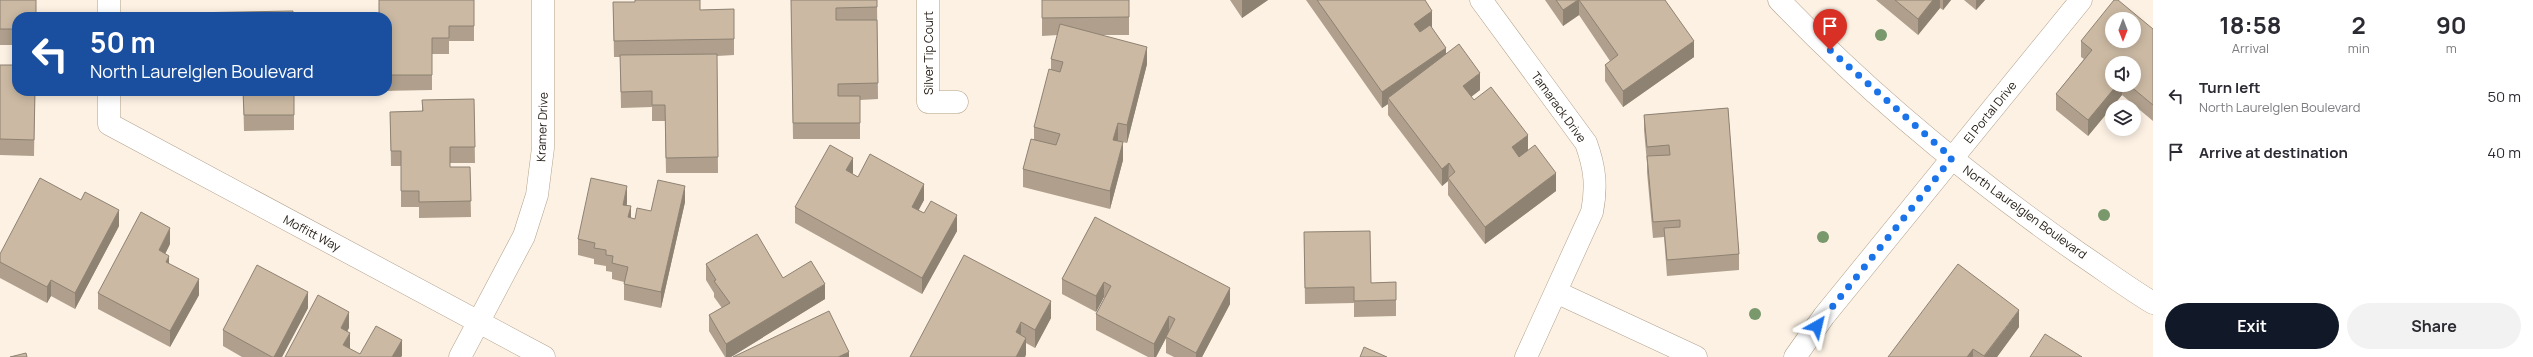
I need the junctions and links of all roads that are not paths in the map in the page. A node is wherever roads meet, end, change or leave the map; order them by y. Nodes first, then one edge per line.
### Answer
1 (109, 0) edge
2 (543, 0) edge
3 (928, 0) edge
4 (1481, 0) edge
5 (1780, 0) edge
6 (2081, 0) edge
7 (109, 12) edge
8 (109, 96) edge
9 (957, 102) dead end
10 (1952, 158) junction
11 (1556, 292) junction
12 (2153, 303) edge
13 (479, 322) junction
14 (460, 357) edge
15 (544, 357) edge
16 (1526, 357) edge
17 (1696, 357) edge
18 (1795, 357) edge

1 - 7 street
2 - 13 street, Kramer Drive
3 - 9 street, Silver Tip Court
4 - 11 street, Tamarack Drive
5 - 10 street, North Laurelglen Boulevard
6 - 10 street, El Portal Drive
8 - 13 street, Moffitt Way
10 - 12 street, North Laurelglen Boulevard
10 - 18 street, El Portal Drive
11 - 16 street, Tamarack Drive
11 - 17 street
13 - 14 street, Kramer Drive
13 - 15 street, Moffitt Way

